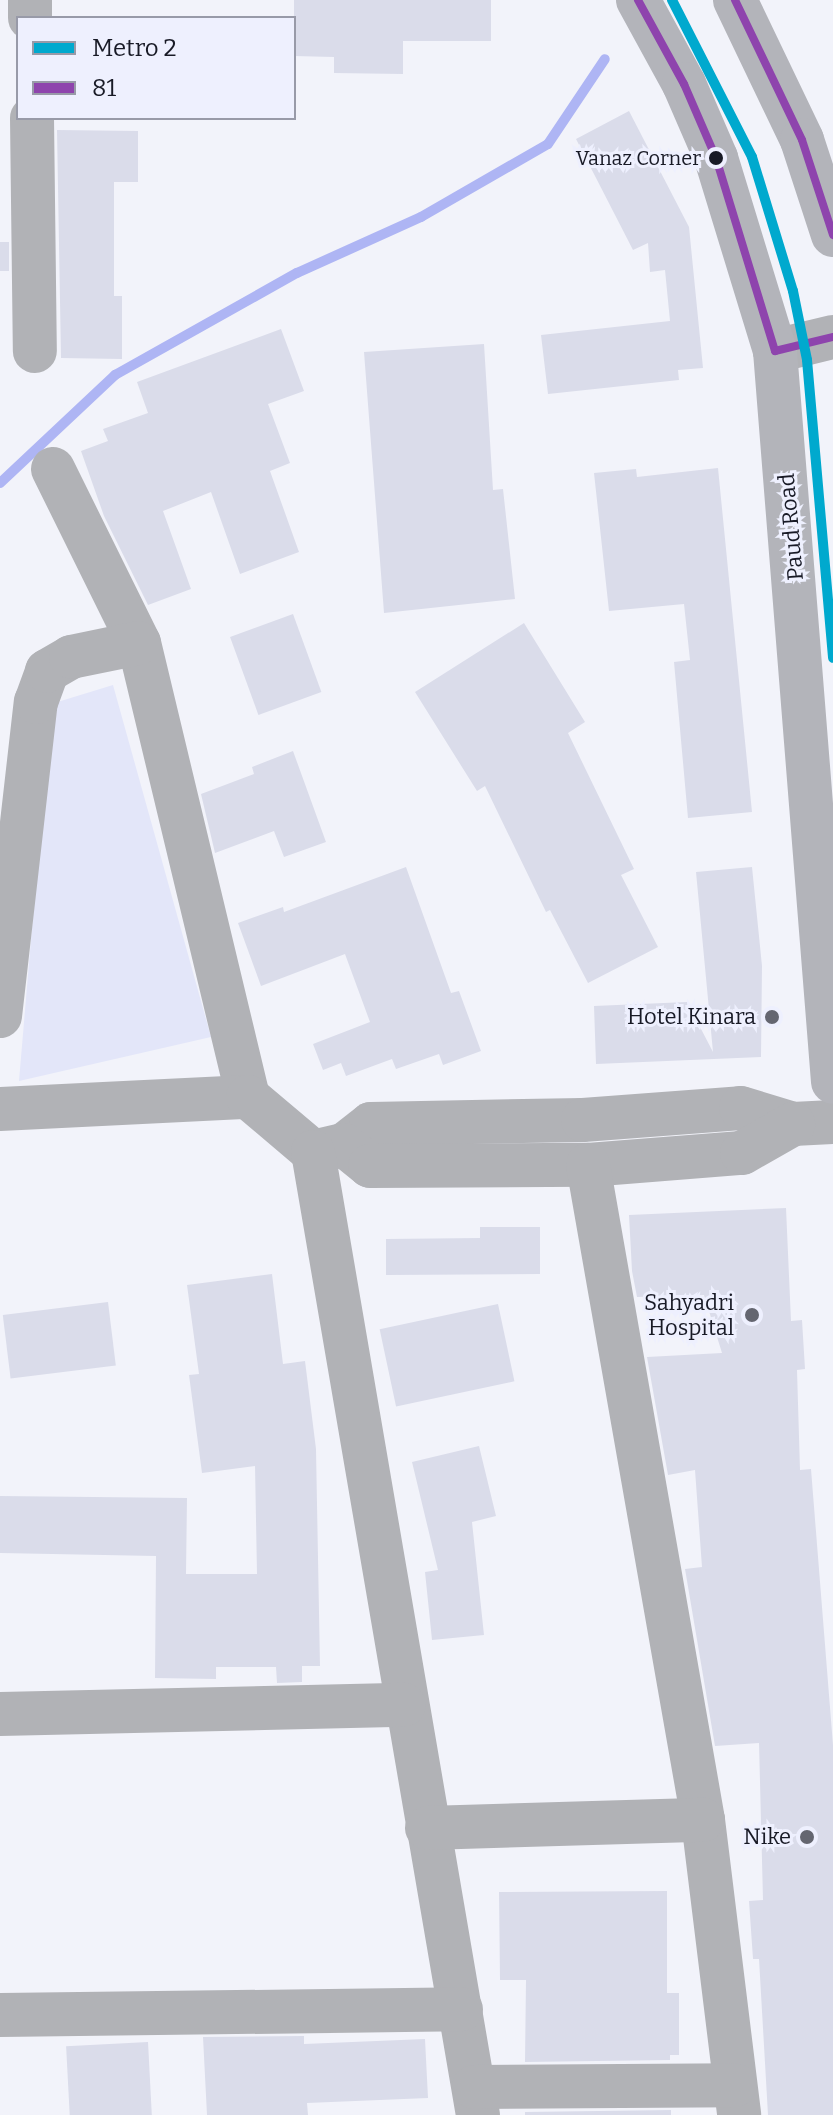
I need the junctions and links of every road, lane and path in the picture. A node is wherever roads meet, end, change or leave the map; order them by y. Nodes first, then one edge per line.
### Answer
1 (638, 0) edge
2 (735, 0) edge
3 (32, 120) edge
4 (833, 235) edge
5 (833, 337) edge
6 (35, 351) dead end
7 (775, 351) junction
8 (53, 469) dead end
9 (139, 643) junction
10 (4, 951) edge
11 (0, 1016) edge
12 (833, 1082) edge
13 (248, 1097) junction
14 (0, 1109) edge
15 (813, 1123) edge
16 (329, 1149) junction
17 (588, 1165) junction
18 (404, 1705) junction
19 (0, 1714) edge
20 (703, 1820) junction
21 (427, 1828) junction
22 (461, 2009) junction
23 (0, 2015) edge
24 (737, 2100) edge
25 (476, 2101) edge

1 - 7 main road, Paud Road
2 - 4 main road
3 - 6 street
5 - 7 street
7 - 12 main road, Paud Road
8 - 9 street
9 - 10 street
9 - 13 street
10 - 11 street
13 - 14 street
13 - 16 street
15 - 16 street
15 - 17 street
16 - 17 street
16 - 18 street
17 - 20 street
18 - 19 street
18 - 21 street
20 - 21 street
20 - 24 street
21 - 22 street
22 - 23 street
22 - 25 street
24 - 25 street

